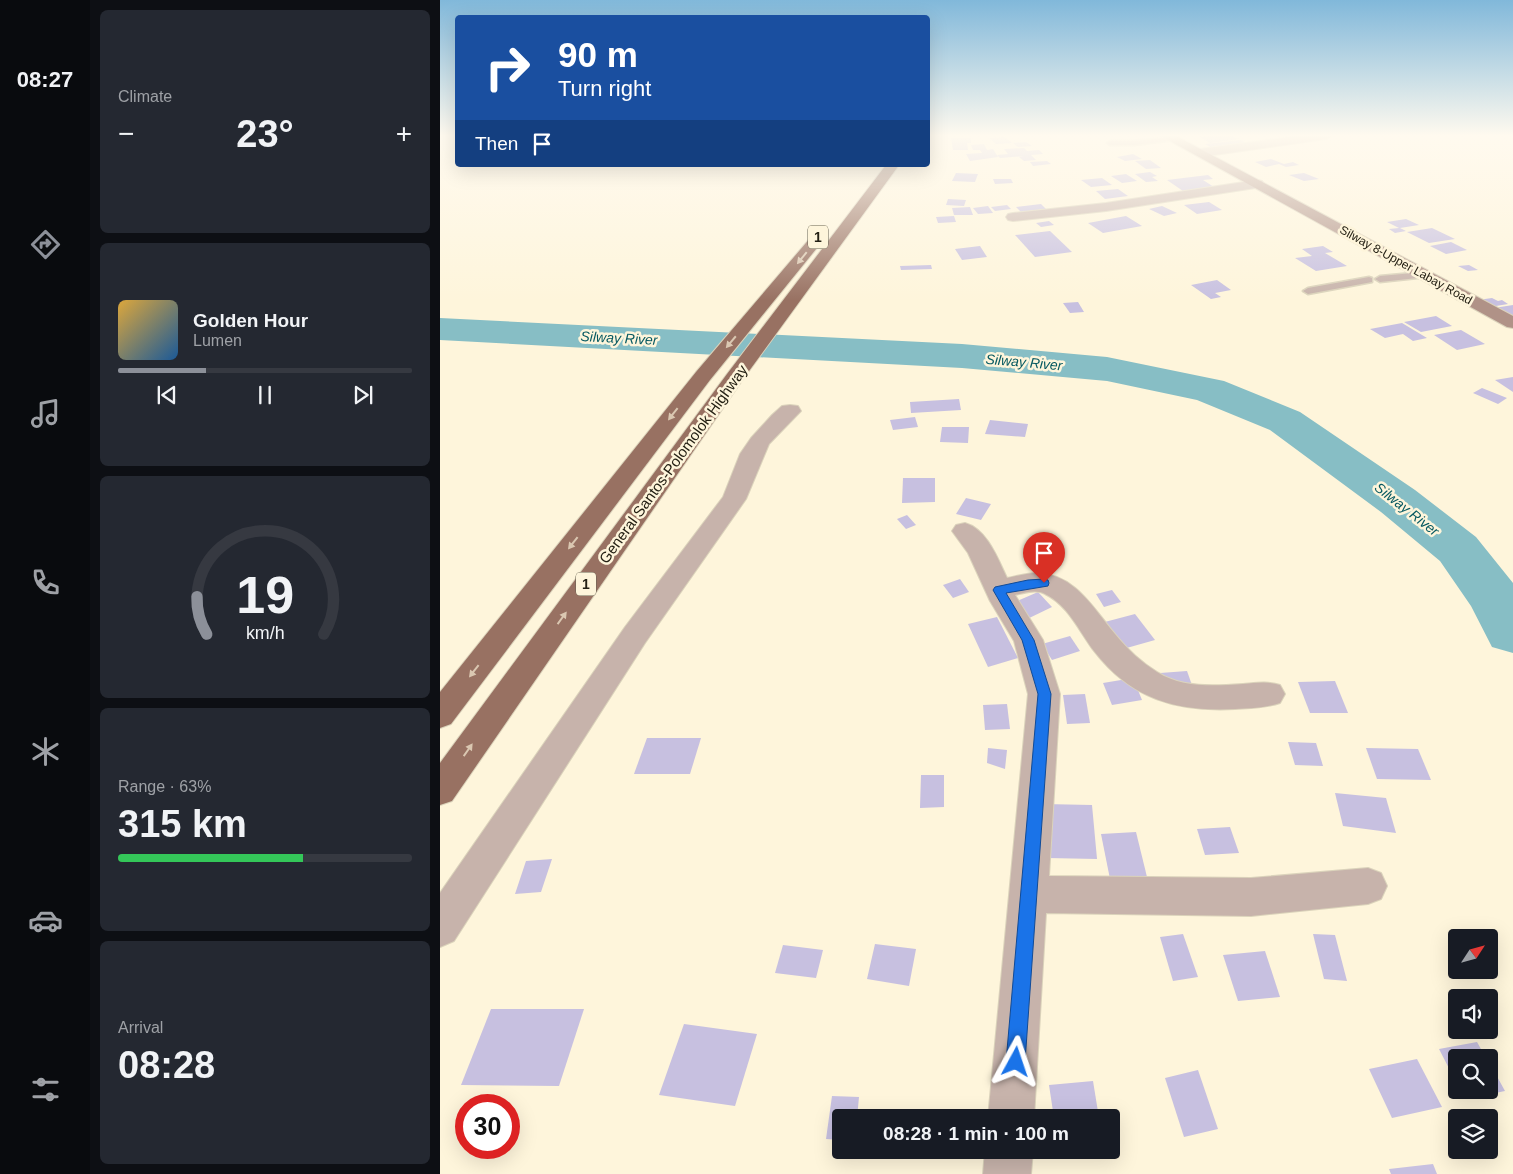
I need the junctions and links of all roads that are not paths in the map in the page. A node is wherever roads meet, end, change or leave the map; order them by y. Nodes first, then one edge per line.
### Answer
1 (874, 191) edge
2 (1212, 191) edge
3 (1269, 191) edge
4 (1013, 217) dead end
5 (824, 230) dead end
6 (1424, 275) junction
7 (1380, 279) dead end
8 (1369, 280) dead end
9 (1308, 291) dead end
10 (1513, 323) edge
11 (790, 411) dead end
12 (965, 531) dead end
13 (999, 590) junction
14 (1269, 694) dead end
15 (440, 715) edge
16 (440, 790) edge
17 (1368, 886) dead end
18 (1028, 894) junction
19 (440, 927) edge
20 (1012, 1109) edge
21 (1008, 1159) edge
22 (1007, 1174) edge

16 -> 1 highway, General Santos-Polomolok Highway / 1
2 - 4 street
3 - 6 main road, Silway 8-Upper Labay Road
5 -> 15 highway, 1
6 - 7 lane
6 - 10 main road, Silway 8-Upper Labay Road
8 - 9 lane
11 - 19 street
12 - 13 street
13 - 14 street
13 - 18 street
17 - 18 street
18 - 20 street
21 - 22 street

